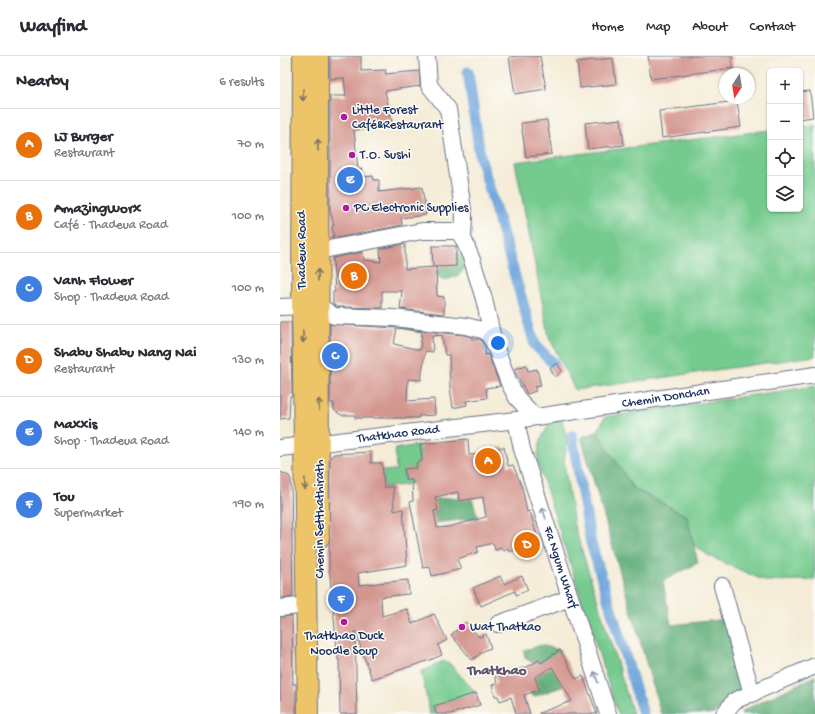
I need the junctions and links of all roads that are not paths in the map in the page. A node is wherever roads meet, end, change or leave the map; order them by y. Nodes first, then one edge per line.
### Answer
1 (303, 56) edge
2 (318, 56) edge
3 (427, 56) edge
4 (463, 238) junction
5 (318, 251) junction
6 (310, 305) junction
7 (280, 307) edge
8 (494, 343) junction
9 (815, 375) edge
10 (535, 417) junction
11 (516, 420) junction
12 (312, 444) junction
13 (280, 448) edge
14 (722, 586) dead end
15 (570, 598) junction
16 (308, 605) junction
17 (280, 608) edge
18 (498, 624) dead end
19 (815, 666) edge
20 (752, 694) junction
21 (308, 714) edge
22 (321, 714) edge
23 (608, 714) edge
24 (724, 714) edge

1 -> 6 main road, Thadeua Road
5 -> 2 main road, Thadeua Road
3 - 4 street
4 - 5 street
4 - 8 street
6 -> 5 main road, Thadeua Road
6 - 7 street
6 - 8 street
6 - 12 main road, Thadeua Road
8 - 10 street
9 - 10 street, Chemin Donchan
10 - 11 street, Chemin Donchan
11 - 12 street, Thatkhao Road
15 -> 11 street, Fa Ngum Wharf
12 - 13 street, Thatkhao Road
12 -> 16 main road
12 - 22 main road, Chemin Setthathirath
14 - 20 street
15 - 18 street
23 -> 15 street, Fa Ngum Wharf
16 - 17 street
16 - 21 main road
19 - 20 street
20 - 24 street

